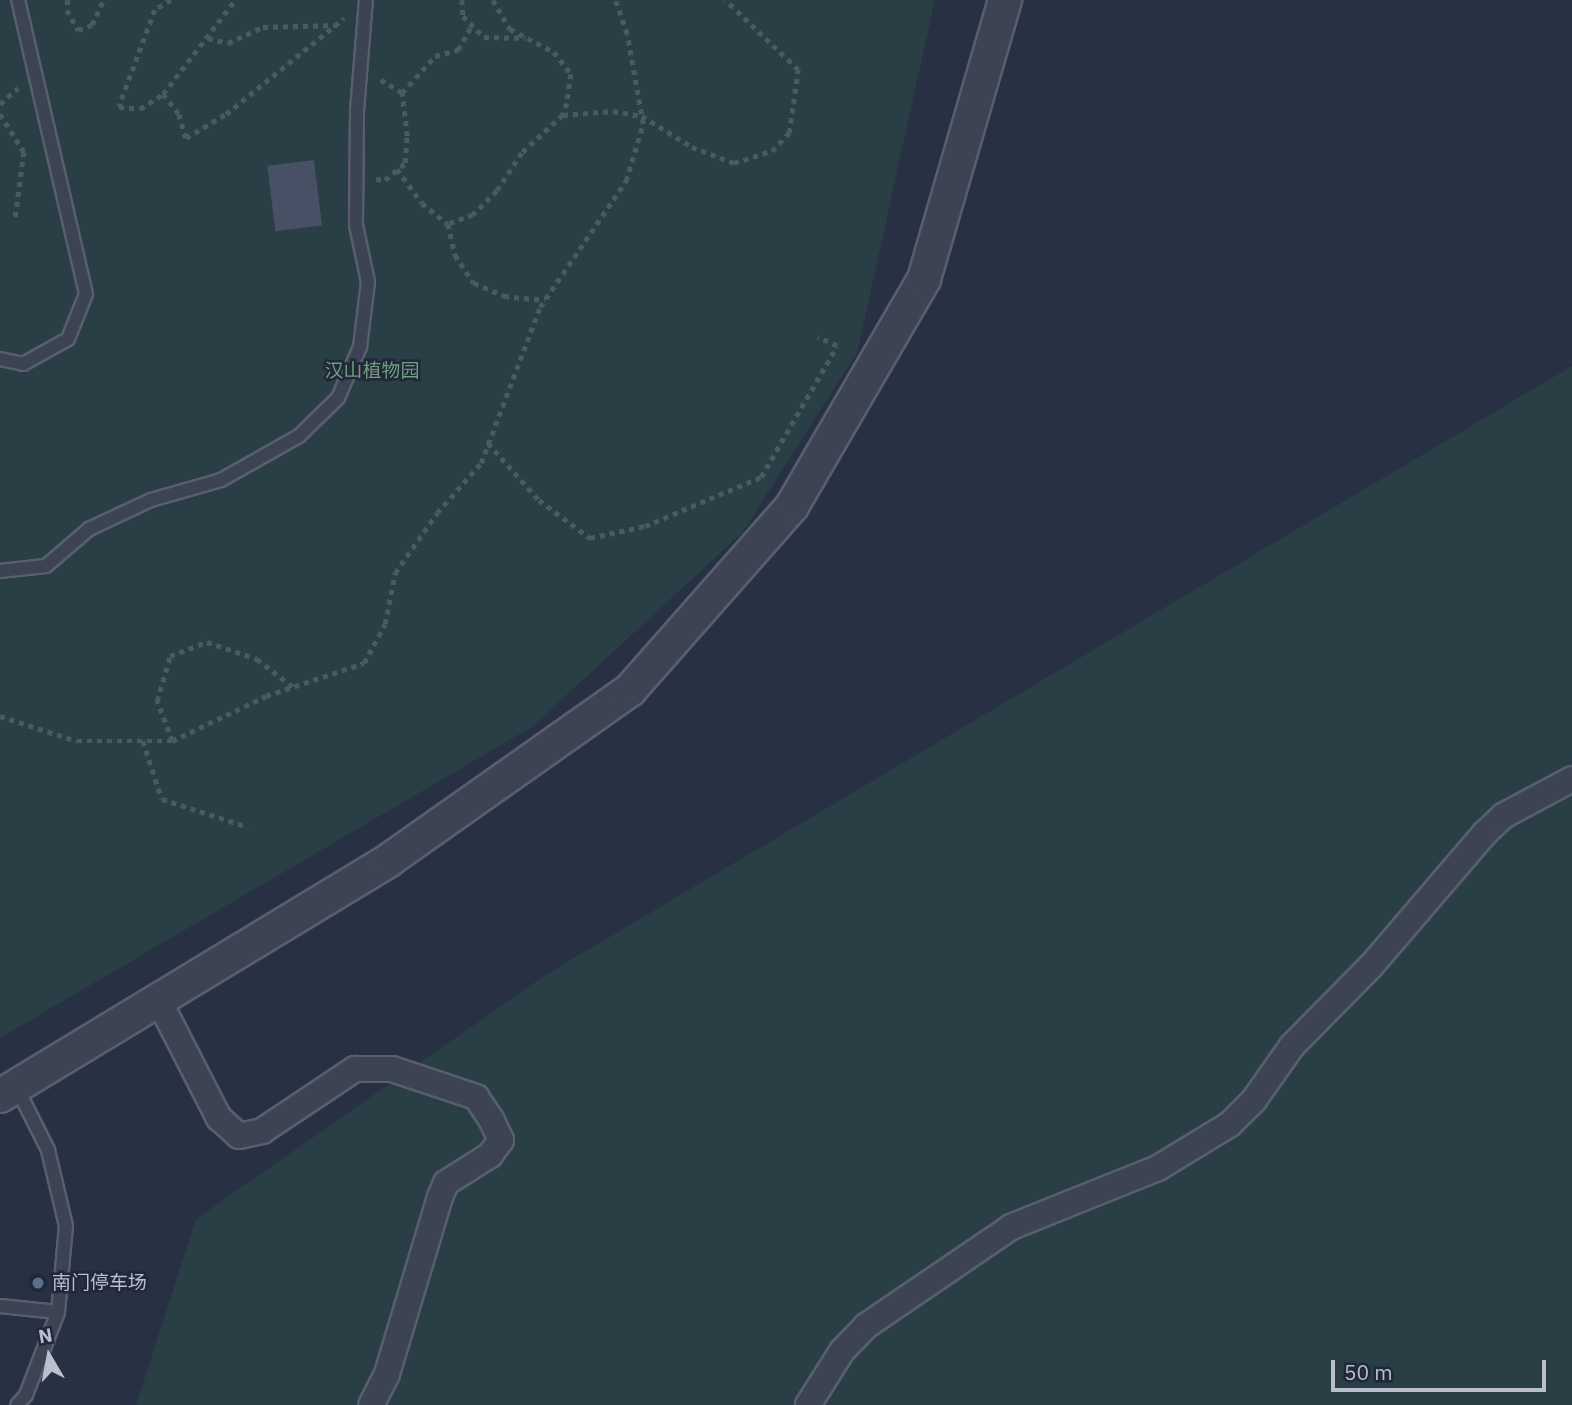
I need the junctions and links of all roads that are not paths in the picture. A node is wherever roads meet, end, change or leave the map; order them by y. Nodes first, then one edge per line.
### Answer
1 (18, 0) edge
2 (366, 0) edge
3 (1005, 0) edge
4 (0, 359) edge
5 (0, 571) edge
6 (1572, 779) edge
7 (158, 999) junction
8 (8, 1091) edge
9 (0, 1306) edge
10 (58, 1312) junction
11 (17, 1405) edge
12 (371, 1405) edge
13 (808, 1405) edge

1 - 4 lane
2 - 5 lane
3 - 7 street
6 - 13 street
7 - 8 street
7 - 12 street
8 - 10 lane
9 - 10 lane
10 - 11 lane

